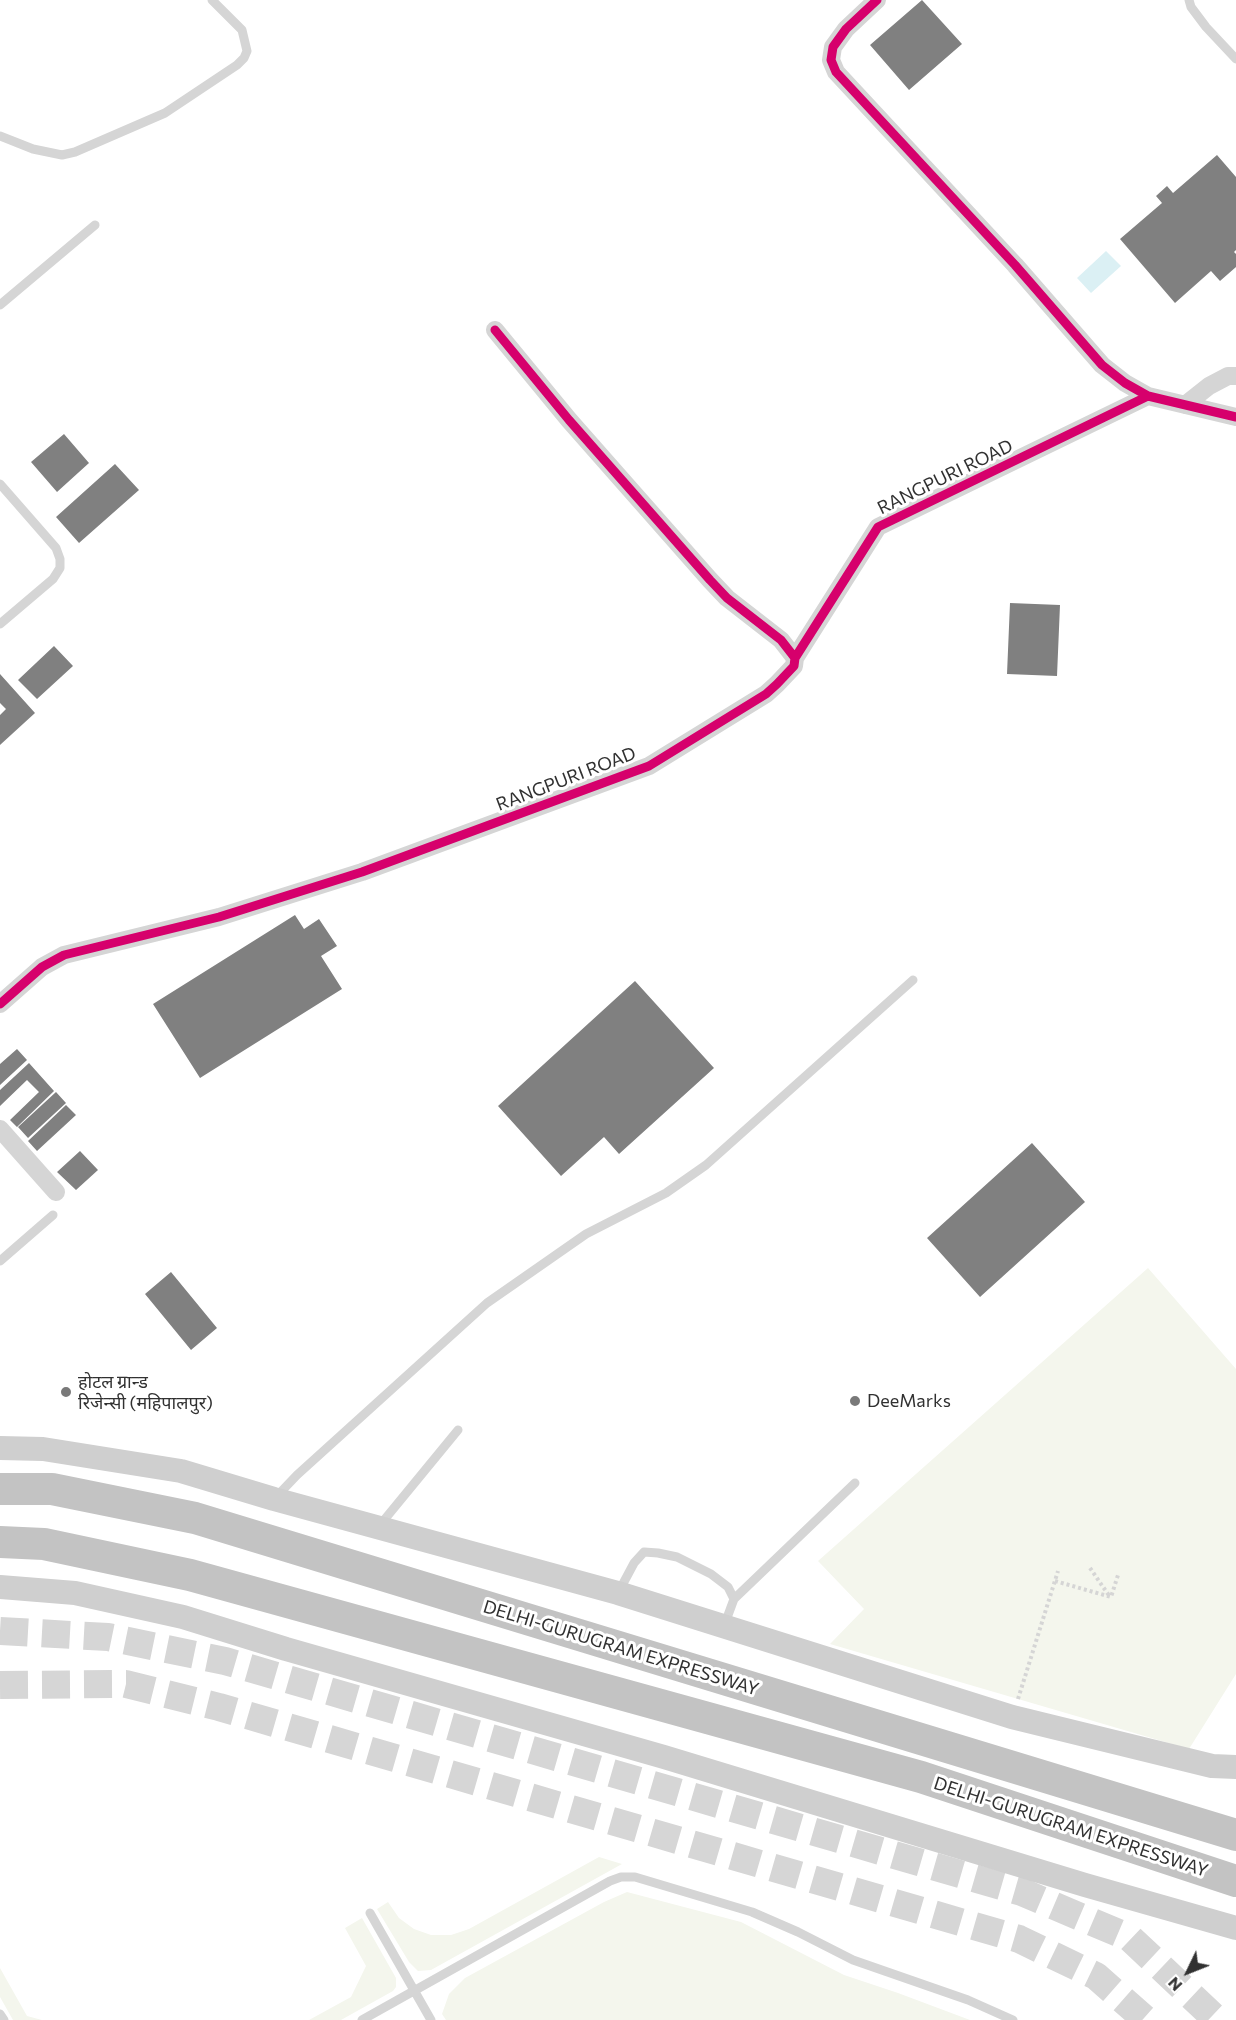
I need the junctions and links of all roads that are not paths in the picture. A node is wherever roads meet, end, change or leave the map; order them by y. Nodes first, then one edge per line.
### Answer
1 (212, 0) edge
2 (877, 0) edge
3 (1189, 0) edge
4 (1236, 59) edge
5 (0, 136) edge
6 (95, 225) dead end
7 (0, 305) edge
8 (495, 330) dead end
9 (1236, 376) edge
10 (1148, 396) junction
11 (1185, 405) junction
12 (1236, 417) edge
13 (0, 484) edge
14 (0, 624) edge
15 (795, 658) junction
16 (914, 980) dead end
17 (0, 1004) edge
18 (0, 1129) edge
19 (56, 1192) dead end
20 (53, 1215) dead end
21 (0, 1261) edge
22 (458, 1430) dead end
23 (0, 1448) edge
24 (855, 1483) dead end
25 (0, 1489) edge
26 (274, 1499) junction
27 (378, 1528) junction
28 (0, 1542) edge
29 (0, 1587) edge
30 (618, 1593) junction
31 (734, 1599) junction
32 (724, 1626) junction
33 (1236, 1767) edge
34 (1227, 1826) edge
35 (1236, 1881) edge
36 (370, 1913) dead end
37 (1236, 1928) edge
38 (414, 1991) junction
39 (0, 2014) edge
40 (4, 2020) edge
41 (362, 2020) edge
42 (431, 2020) edge
43 (1013, 2020) edge

1 - 5 lane
2 - 10 street
3 - 4 lane
6 - 7 lane
8 - 15 street
9 - 11 street
10 - 11 street
10 - 15 street, RANGPURI ROAD
11 - 12 street
13 - 14 lane
15 - 17 street, RANGPURI ROAD
16 - 26 lane
18 - 19 street
20 - 21 lane
22 - 27 lane
23 - 26 main road
24 - 31 lane
25 - 34 highway, DELHI-GURUGRAM EXPRESSWAY
26 - 27 main road
27 - 30 main road
28 - 35 highway, DELHI-GURUGRAM EXPRESSWAY
29 - 37 main road
30 - 31 lane
30 - 32 main road
31 - 32 lane
32 - 33 main road
36 - 38 lane
38 - 41 lane
38 - 42 lane
38 - 43 lane
39 - 40 lane

